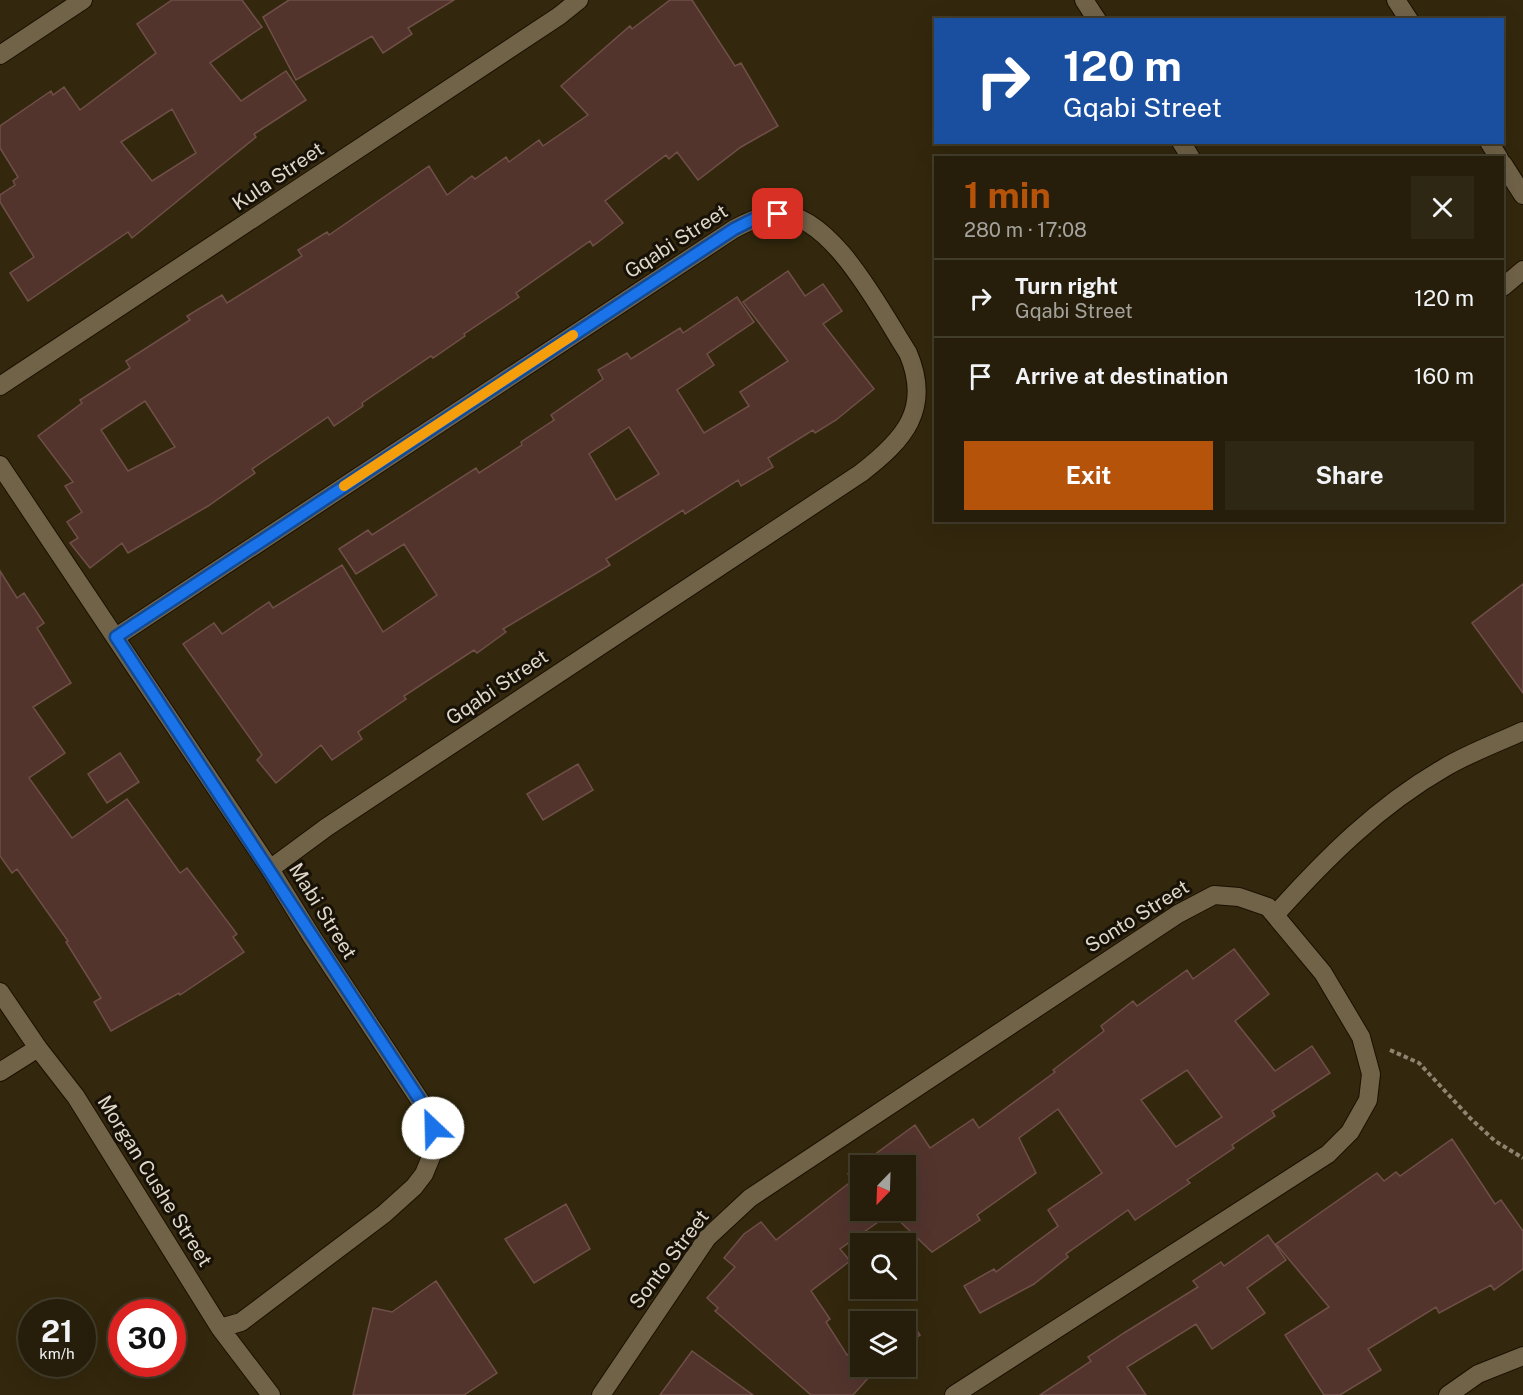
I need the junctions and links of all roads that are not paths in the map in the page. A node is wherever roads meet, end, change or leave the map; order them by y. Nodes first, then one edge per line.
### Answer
1 (83, 0) edge
2 (579, 0) edge
3 (1084, 0) edge
4 (1396, 0) edge
5 (1096, 18) edge
6 (1408, 18) edge
7 (0, 55) edge
8 (1504, 166) edge
9 (1523, 195) edge
10 (1523, 270) edge
11 (1504, 286) edge
12 (0, 386) edge
13 (0, 465) edge
14 (116, 637) junction
15 (1523, 731) edge
16 (270, 868) junction
17 (1275, 915) junction
18 (0, 992) edge
19 (38, 1048) junction
20 (0, 1072) edge
21 (220, 1328) junction
22 (1523, 1356) edge
23 (271, 1395) edge
24 (601, 1395) edge
25 (954, 1395) edge
26 (1448, 1395) edge

1 - 7 street
2 - 12 street, Kula Street
3 - 5 street
4 - 6 street
8 - 9 street
10 - 11 street
13 - 14 street, Mabi Street
14 - 16 street, Mabi Street
14 - 16 street, Gqabi Street
15 - 17 street
16 - 21 street, Mabi Street
17 - 24 street, Sonto Street
17 - 25 street, Sonto Street
18 - 19 street, Morgan Cushe Street
19 - 20 street
19 - 21 street, Morgan Cushe Street
21 - 23 street, Morgan Cushe Street
22 - 26 street

